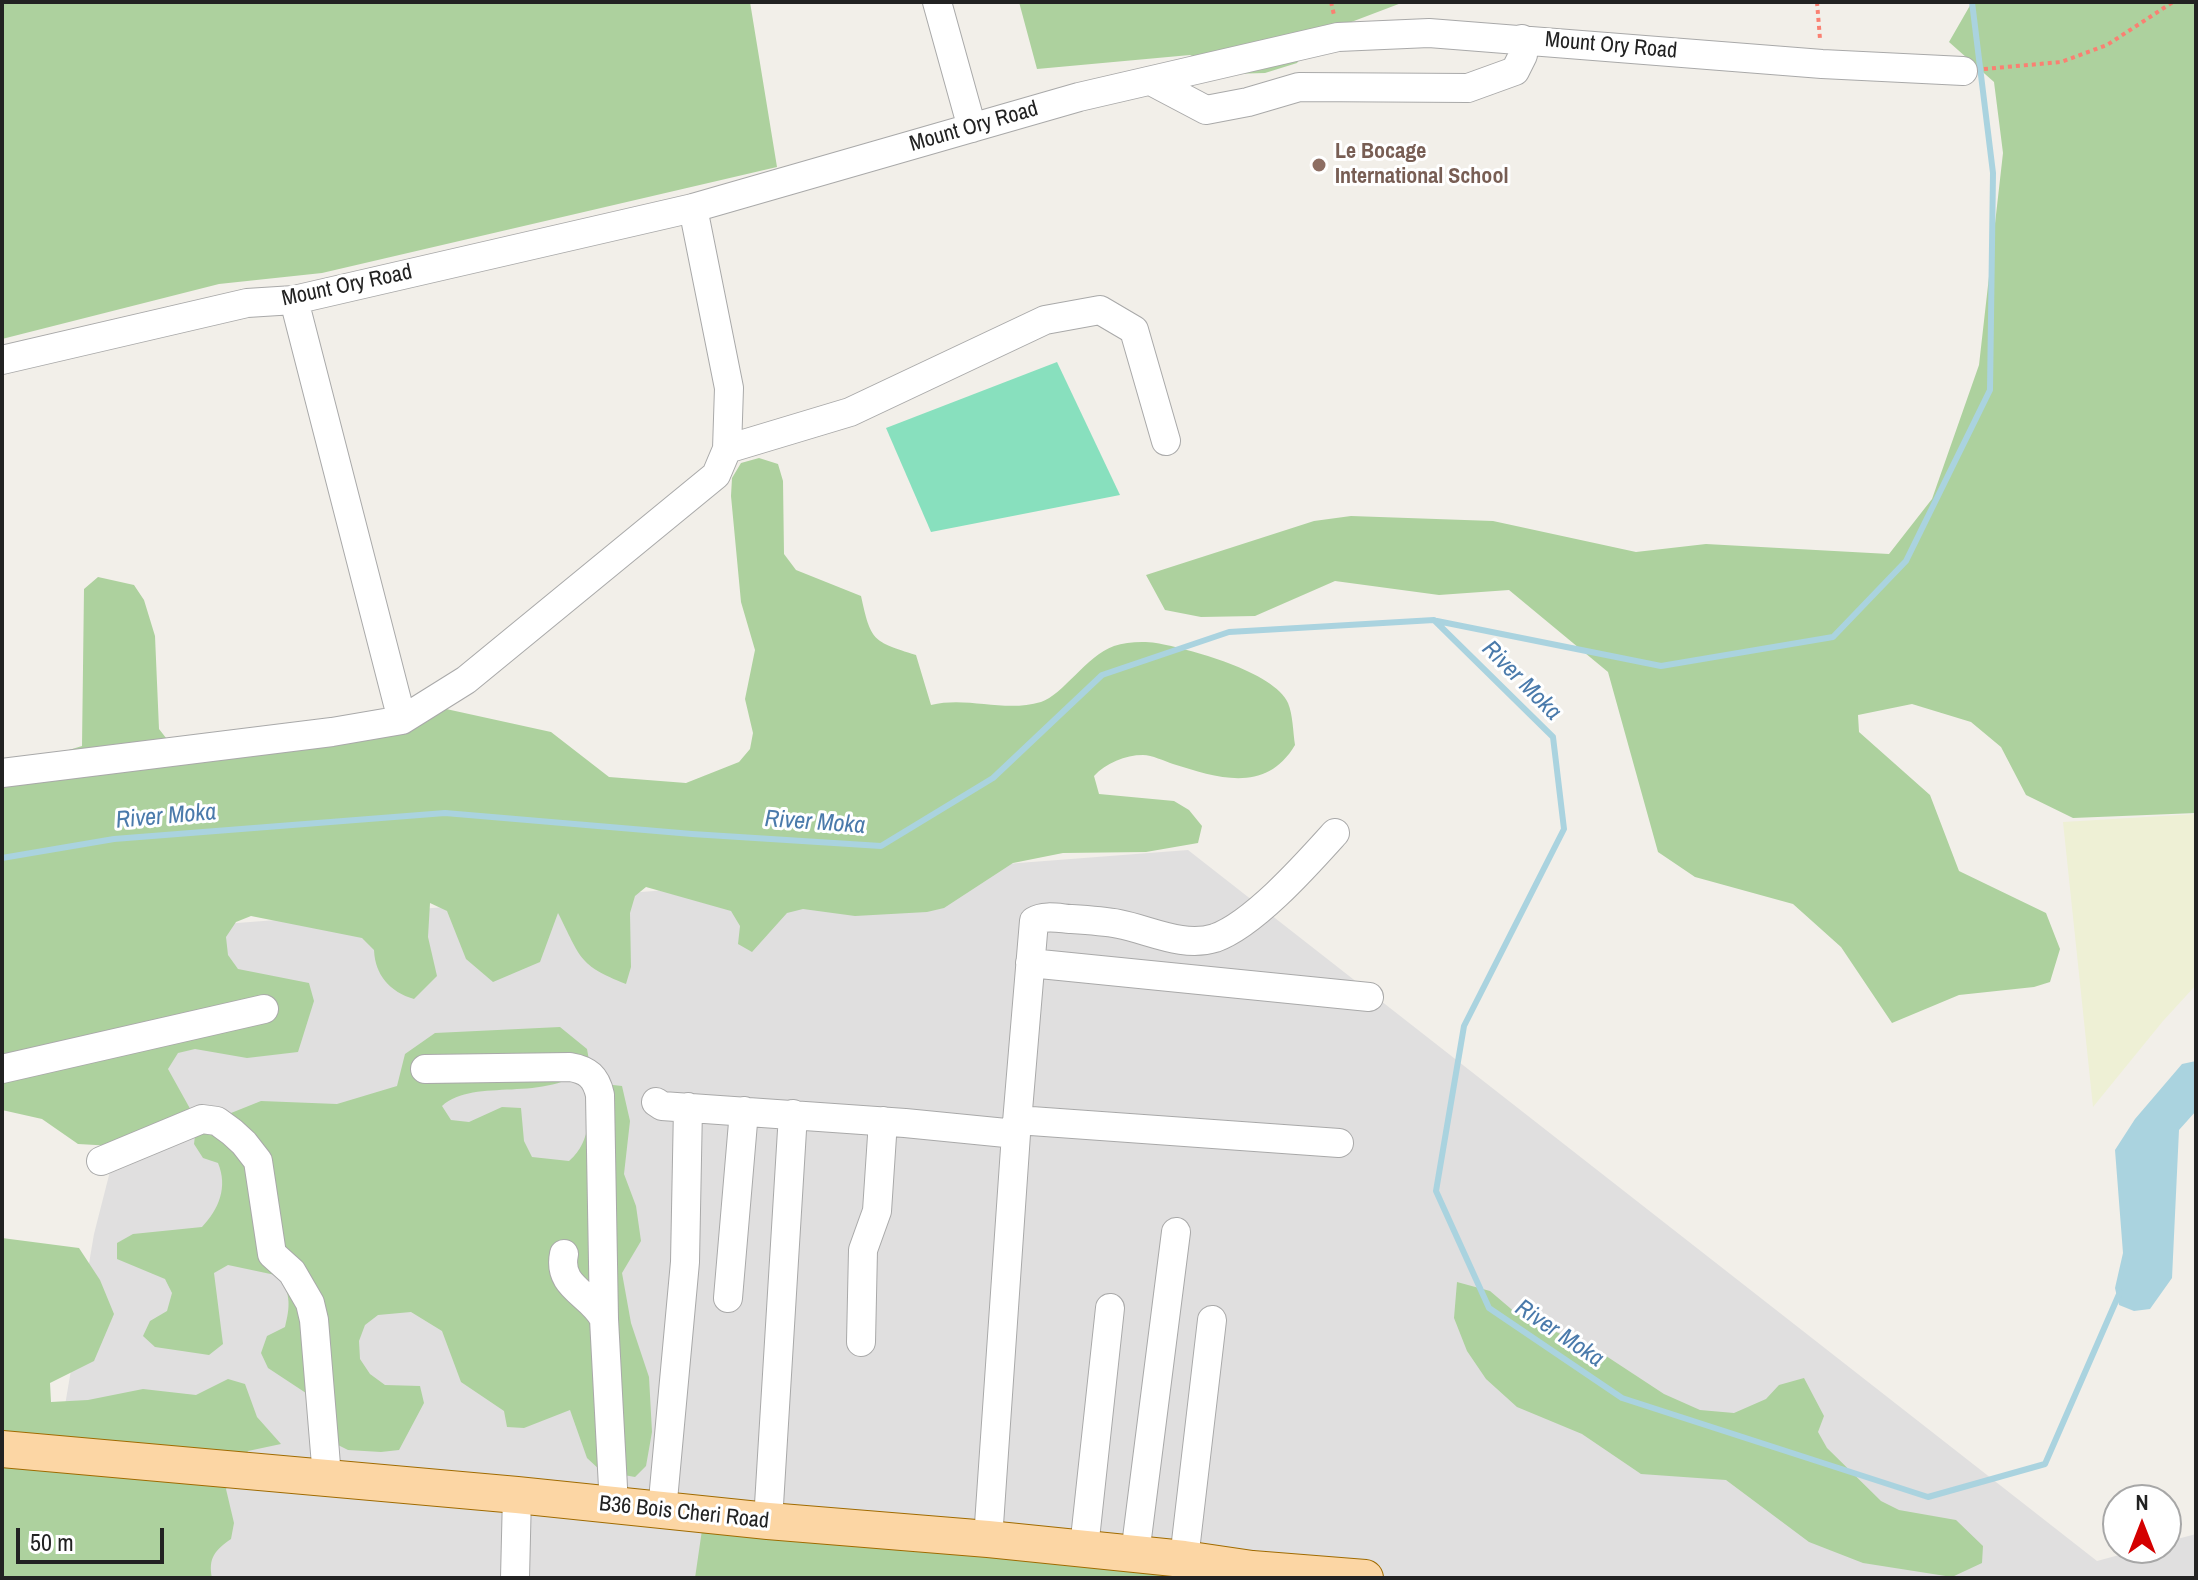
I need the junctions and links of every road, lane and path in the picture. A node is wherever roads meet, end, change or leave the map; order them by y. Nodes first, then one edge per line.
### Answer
1 (937, 2) edge
2 (1817, 2) edge
3 (2173, 2) edge
4 (1522, 39) junction
5 (1822, 64) junction
6 (1994, 68) dead end
7 (1963, 71) dead end
8 (1151, 81) junction
9 (972, 128) junction
10 (693, 208) junction
11 (294, 300) junction
12 (2, 360) edge
13 (1166, 441) dead end
14 (727, 449) junction
15 (402, 720) junction
16 (2, 773) edge
17 (1335, 833) dead end
18 (1030, 963) junction
19 (1369, 997) dead end
20 (264, 1009) dead end
21 (2, 1069) edge
22 (425, 1069) dead end
23 (656, 1102) dead end
24 (688, 1107) junction
25 (744, 1111) junction
26 (793, 1114) junction
27 (883, 1121) junction
28 (1016, 1127) junction
29 (1339, 1143) dead end
30 (101, 1161) dead end
31 (1176, 1232) dead end
32 (564, 1254) dead end
33 (728, 1298) dead end
34 (1110, 1308) dead end
35 (604, 1319) junction
36 (1212, 1320) dead end
37 (861, 1342) dead end
38 (2, 1449) edge
39 (327, 1477) junction
40 (517, 1495) junction
41 (614, 1506) junction
42 (662, 1511) junction
43 (768, 1521) junction
44 (988, 1539) junction
45 (1084, 1548) junction
46 (1135, 1554) junction
47 (1184, 1559) junction
48 (1252, 1573) edge
49 (515, 1578) edge
50 (1365, 1578) edge

1 - 9 street
2 - 5 path
3 - 6 path
4 - 5 street, Mount Ory Road
4 - 8 street, Mount Ory Road
4 - 8 street
5 - 7 street, Mount Ory Road
8 - 9 street, Mount Ory Road
9 - 10 street, Mount Ory Road
10 - 11 street, Mount Ory Road
10 - 14 street
11 - 12 street, Mount Ory Road
11 - 15 street
13 - 14 street
14 - 15 street
15 - 16 street
17 - 18 street
18 - 19 street
18 - 28 street
20 - 21 street
22 - 35 street
23 - 24 street
24 - 25 street
24 - 42 street
25 - 26 street
25 - 33 street
26 - 27 street
26 - 43 street
27 - 28 street
27 - 37 street
28 - 29 street
28 - 44 street
30 - 39 street
31 - 46 street
32 - 35 street
34 - 45 street
35 - 41 street
36 - 47 street
38 - 39 main road, B36 Bois Cheri Road
39 - 40 main road, B36 Bois Cheri Road
40 - 41 main road, B36 Bois Cheri Road
40 - 49 street
41 - 42 main road, B36 Bois Cheri Road
42 - 43 main road, B36 Bois Cheri Road
43 - 44 main road, B36 Bois Cheri Road
44 - 45 main road, B36 Bois Cheri Road
45 - 46 main road, B36 Bois Cheri Road
46 - 47 main road, B36 Bois Cheri Road
47 - 48 main road, B36 Bois Cheri Road
48 - 50 main road, B36 Bois Cheri Road

